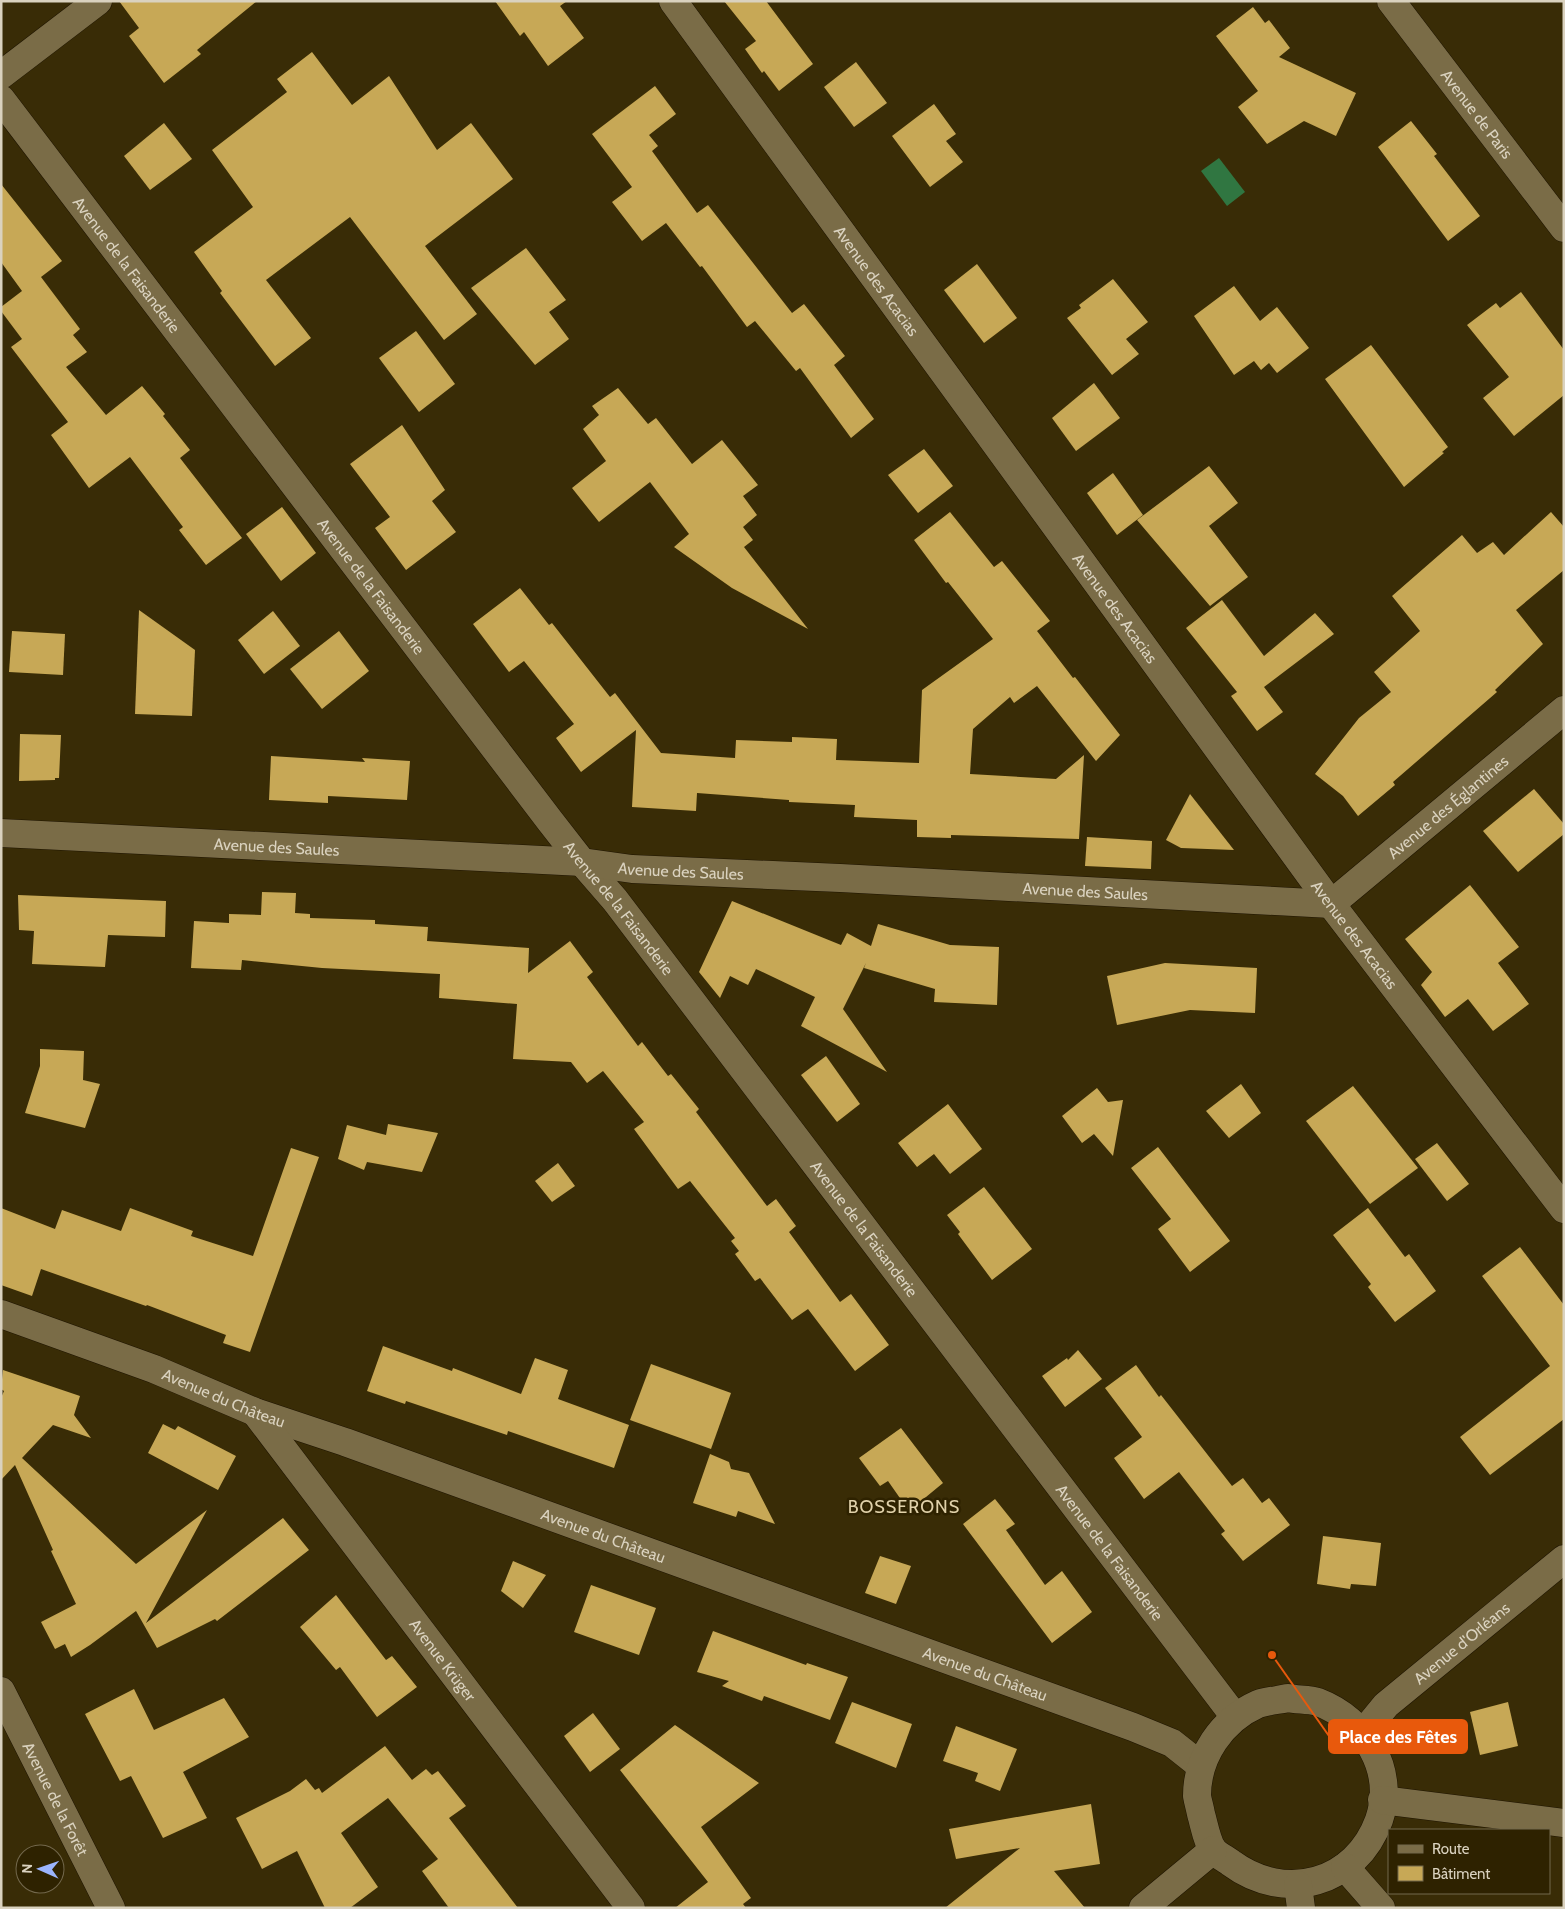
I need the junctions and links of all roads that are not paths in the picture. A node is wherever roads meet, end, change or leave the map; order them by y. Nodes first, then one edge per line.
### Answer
1 (98, 1) edge
2 (673, 1) edge
3 (1391, 1) edge
4 (1, 75) edge
5 (1, 99) edge
6 (1564, 228) edge
7 (1564, 710) edge
8 (1, 833) edge
9 (582, 862) junction
10 (1331, 904) junction
11 (1564, 1210) edge
12 (1, 1314) edge
13 (255, 1412) junction
14 (1564, 1559) edge
15 (1, 1691) edge
16 (1235, 1717) junction
17 (1364, 1733) junction
18 (1201, 1766) junction
19 (1382, 1800) junction
20 (1564, 1823) edge
21 (1213, 1850) junction
22 (1345, 1867) junction
23 (1300, 1896) edge
24 (111, 1908) edge
25 (630, 1908) edge
26 (1143, 1908) edge
27 (1381, 1908) edge

1 - 4 street
2 - 10 street, Avenue des Acacias
3 - 6 street, Avenue de Paris
5 - 9 street, Avenue de la Faisanderie
7 - 10 street, Avenue des Églantines
8 - 9 street, Avenue des Saules
9 - 10 street, Avenue des Saules
9 - 16 street, Avenue de la Faisanderie
10 - 11 street, Avenue des Acacias
12 - 13 street, Avenue du Château
13 - 18 street, Avenue du Château
13 - 25 street, Avenue Krüger
14 - 17 street, Avenue d'Orléans
15 - 24 street, Avenue de la Forêt
16 - 17 street
16 - 18 street
17 - 19 street
18 - 21 street
19 - 20 street
19 - 22 street
21 - 23 street
21 - 26 street
22 - 23 street
22 - 27 street

